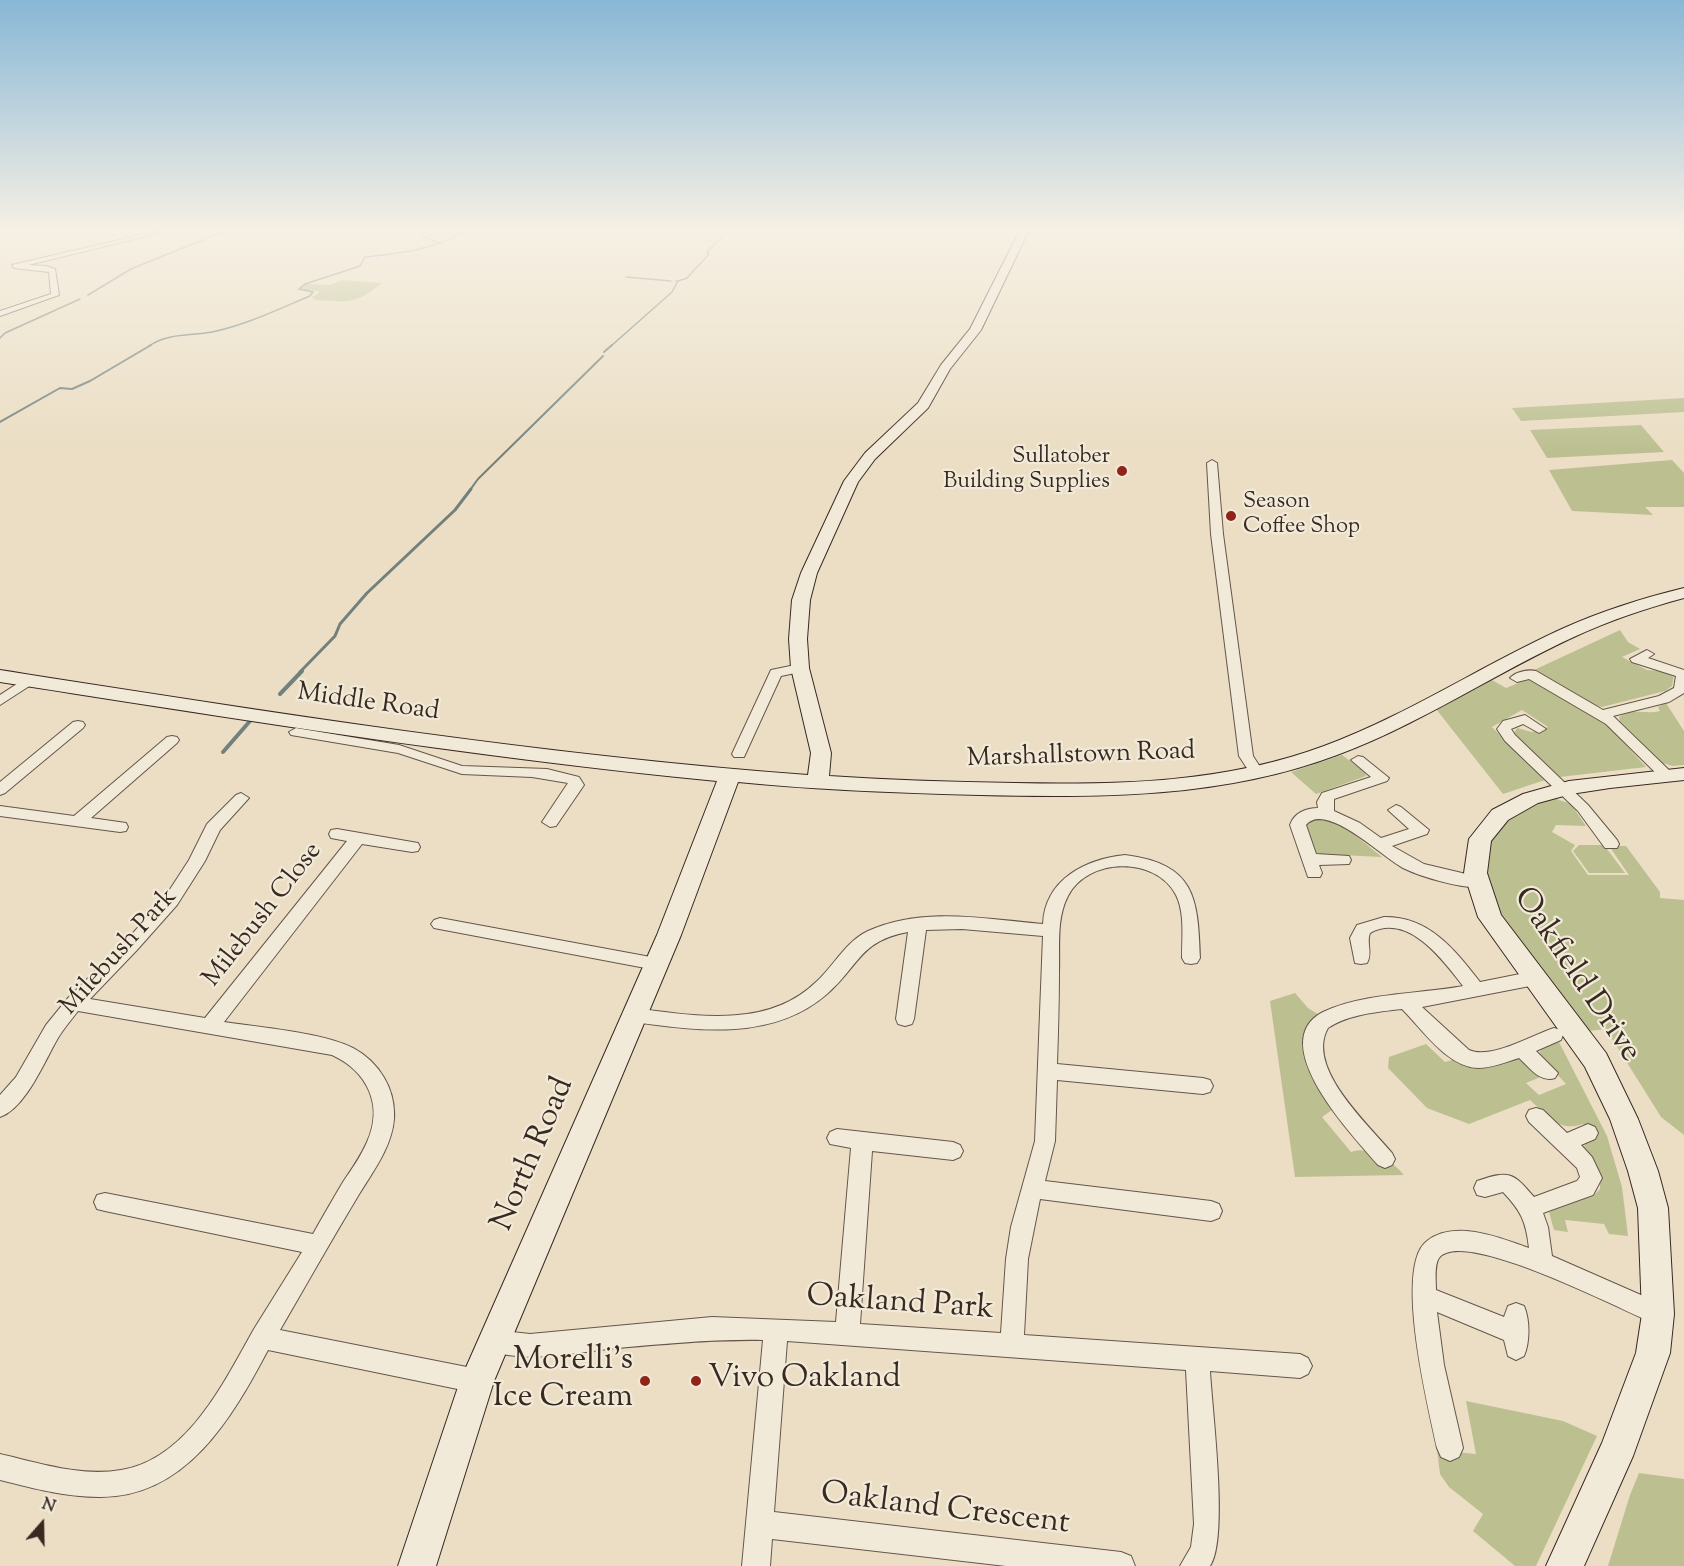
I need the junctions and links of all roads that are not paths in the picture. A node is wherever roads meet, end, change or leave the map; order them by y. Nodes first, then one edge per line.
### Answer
1 (26, 305) edge
2 (987, 305) edge
3 (0, 314) edge
4 (1212, 463) dead end
5 (1684, 593) edge
6 (1647, 654) dead end
7 (800, 668) junction
8 (0, 676) edge
9 (1517, 678) dead end
10 (29, 680) junction
11 (0, 701) edge
12 (1602, 715) junction
13 (78, 725) dead end
14 (1539, 729) dead end
15 (296, 732) dead end
16 (172, 740) dead end
17 (478, 747) junction
18 (1358, 760) dead end
19 (734, 765) junction
20 (461, 770) junction
21 (1257, 773) junction
22 (1676, 775) edge
23 (818, 782) junction
24 (1562, 788) junction
25 (0, 790) edge
26 (241, 798) dead end
27 (1396, 810) dead end
28 (0, 811) edge
29 (1326, 813) junction
30 (79, 820) junction
31 (550, 822) dead end
32 (120, 827) dead end
33 (337, 834) dead end
34 (358, 838) junction
35 (1611, 844) dead end
36 (1378, 845) junction
37 (412, 847) dead end
38 (1343, 860) dead end
39 (1477, 882) junction
40 (440, 924) dead end
41 (918, 925) junction
42 (1052, 931) junction
43 (1191, 958) dead end
44 (1361, 958) dead end
45 (656, 964) junction
46 (1535, 978) junction
47 (1475, 989) junction
48 (1406, 1002) junction
49 (74, 1003) junction
50 (634, 1015) junction
51 (905, 1019) dead end
52 (210, 1026) junction
53 (1554, 1035) dead end
54 (1521, 1048) junction
55 (1047, 1071) junction
56 (1548, 1073) dead end
57 (1203, 1086) dead end
58 (0, 1109) edge
59 (1536, 1116) dead end
60 (1588, 1133) dead end
61 (837, 1138) dead end
62 (862, 1141) junction
63 (1565, 1143) junction
64 (952, 1151) dead end
65 (1385, 1159) dead end
66 (1485, 1188) dead end
67 (1032, 1189) junction
68 (105, 1202) dead end
69 (1531, 1208) junction
70 (1211, 1211) dead end
71 (319, 1245) junction
72 (1542, 1264) junction
73 (1425, 1296) junction
74 (1658, 1314) junction
75 (776, 1329) junction
76 (1516, 1332) dead end
77 (848, 1335) junction
78 (263, 1338) junction
79 (494, 1341) junction
80 (1012, 1346) junction
81 (1197, 1358) junction
82 (1300, 1366) dead end
83 (477, 1381) junction
84 (1450, 1448) dead end
85 (0, 1467) edge
86 (760, 1524) junction
87 (417, 1566) edge
88 (756, 1566) edge
89 (1121, 1566) edge
90 (1194, 1566) edge
91 (1565, 1566) edge

1 - 3 street
2 - 7 street
4 - 21 street
5 - 21 street, Marshallstown Road
6 - 12 street
7 - 19 street
7 - 23 street
8 - 10 street, Middle Road
9 - 12 street
10 - 11 street
10 - 17 street, Middle Road
12 - 22 street
13 - 25 street
14 - 24 street
15 - 20 street
16 - 30 street
17 - 19 street, Middle Road
17 - 20 street
18 - 29 street
19 - 23 street, Marshallstown Road
19 - 45 street, North Road
20 - 31 street
21 - 23 street, Marshallstown Road
22 - 24 street, Oakfield Drive
24 - 35 street
24 - 39 street, Oakfield Drive
26 - 49 street, Milebush Park
27 - 36 street
28 - 30 street
29 - 36 street
29 - 38 street
30 - 32 street
33 - 34 street, Milebush Close
34 - 37 street, Milebush Close
34 - 52 street, Milebush Close
36 - 39 street
39 - 46 street, Oakfield Drive
40 - 45 street
41 - 42 street
41 - 50 street
41 - 51 street
42 - 43 street
42 - 55 street
44 - 47 street
45 - 50 street, North Road
46 - 47 street
46 - 74 street, Oakfield Drive
47 - 48 street
48 - 54 street
48 - 65 street
49 - 52 street
49 - 58 street, Milebush Park
50 - 79 street, North Road
52 - 71 street
53 - 54 street
54 - 56 street
55 - 57 street
55 - 67 street
59 - 63 street
60 - 63 street
61 - 62 street
62 - 64 street
62 - 77 street
63 - 69 street
66 - 69 street
67 - 70 street
67 - 80 street
68 - 71 street
69 - 72 street
71 - 78 street
72 - 73 street
72 - 74 street
73 - 76 street
73 - 84 street
74 - 91 street, Oakfield Drive
75 - 77 street, Oakland Park
75 - 79 street, Oakland Park
75 - 86 street
77 - 80 street, Oakland Park
78 - 83 street
78 - 85 street
79 - 83 street, North Road
80 - 81 street, Oakland Park
81 - 82 street, Oakland Park
81 - 90 street
83 - 87 street, North Road
86 - 88 street
86 - 89 street, Oakland Crescent

